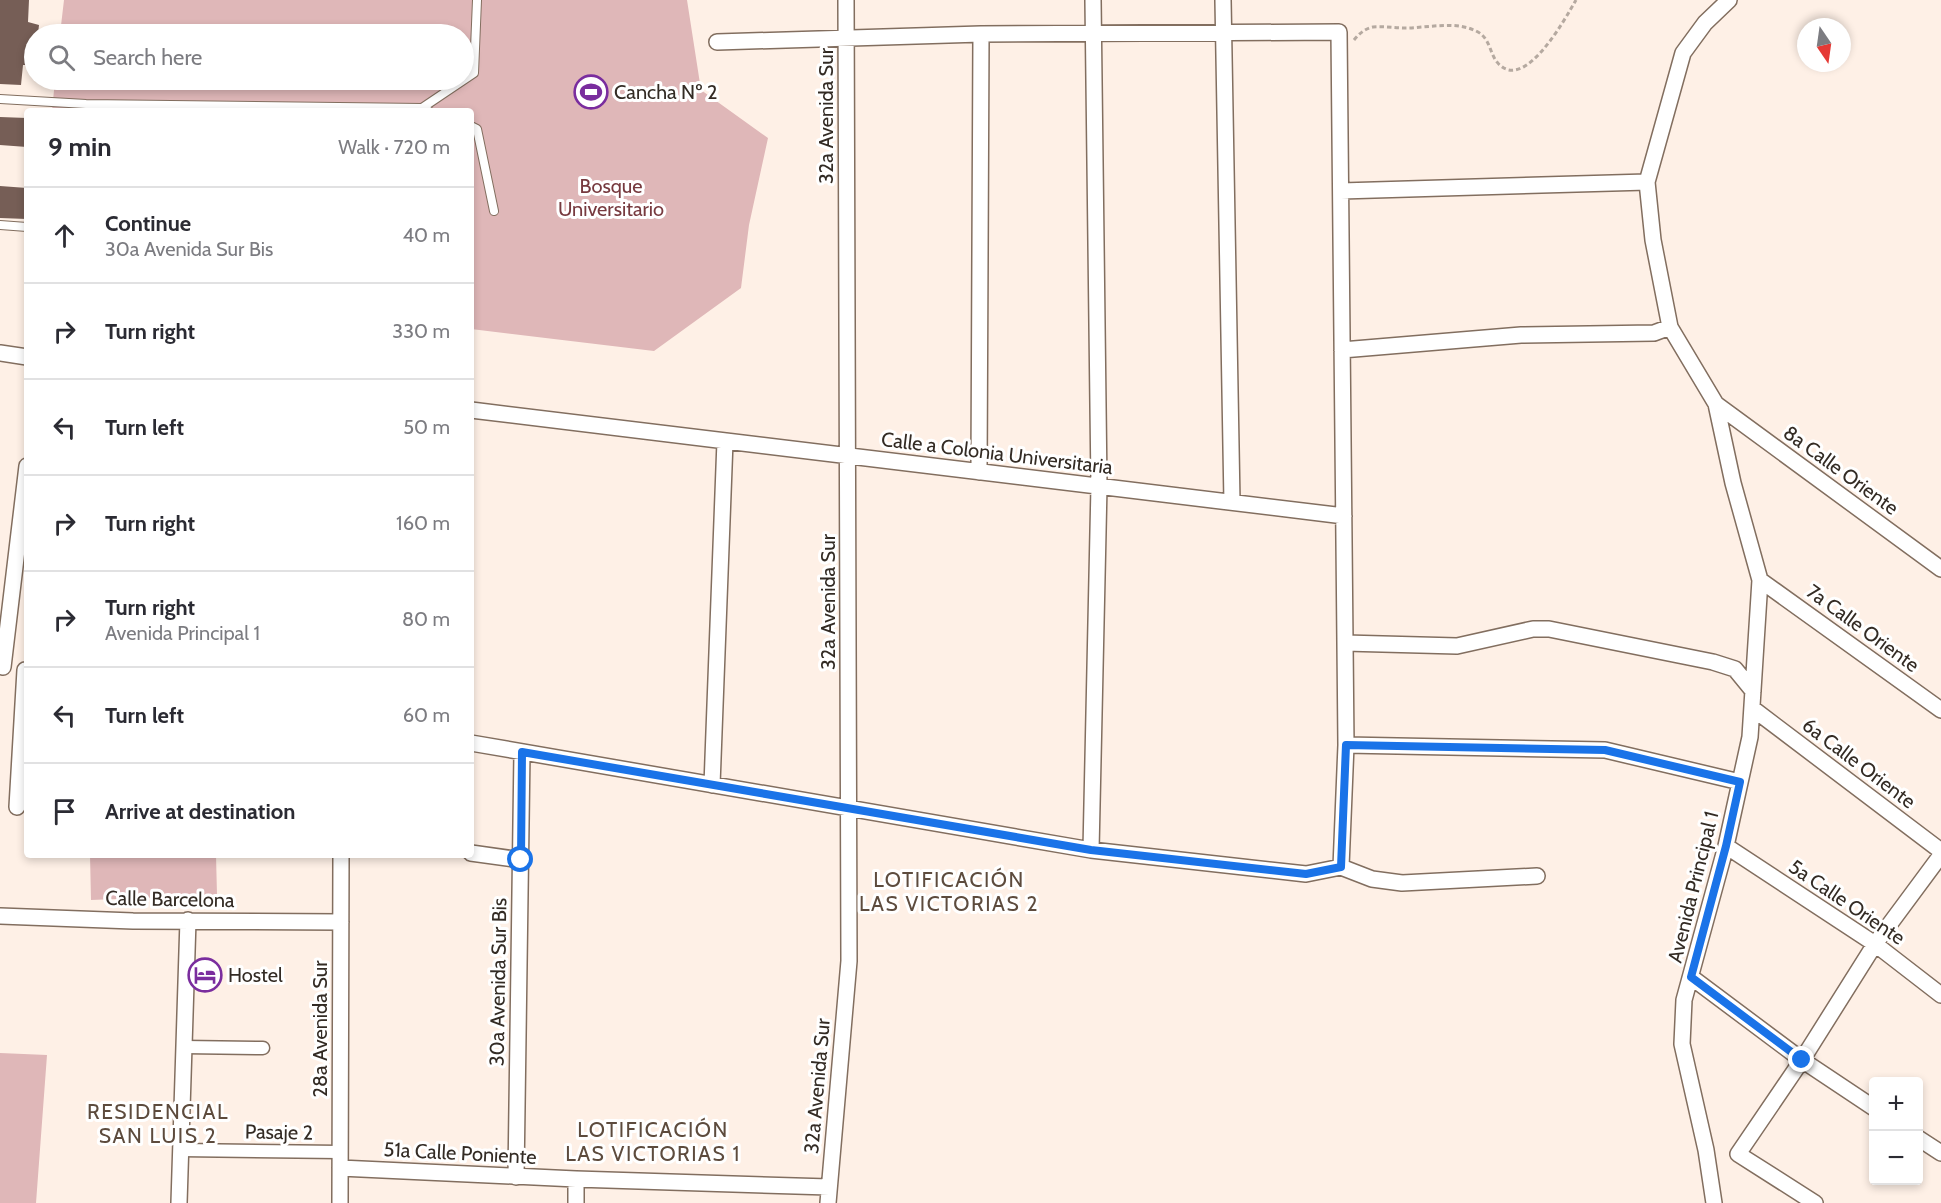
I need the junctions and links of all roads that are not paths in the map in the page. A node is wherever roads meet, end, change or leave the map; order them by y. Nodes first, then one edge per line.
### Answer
1 (477, 0) edge
2 (846, 0) edge
3 (1094, 0) edge
4 (1223, 0) edge
5 (1729, 0) edge
6 (1224, 32) junction
7 (1094, 33) junction
8 (981, 34) junction
9 (846, 39) junction
10 (717, 42) dead end
11 (474, 73) edge
12 (451, 90) edge
13 (0, 99) edge
14 (312, 108) edge
15 (428, 108) edge
16 (474, 128) edge
17 (1647, 182) junction
18 (1341, 191) junction
19 (495, 211) dead end
20 (0, 225) edge
21 (24, 227) edge
22 (1670, 327) junction
23 (1342, 350) junction
24 (0, 353) edge
25 (24, 357) edge
26 (1716, 404) junction
27 (474, 410) edge
28 (725, 441) junction
29 (848, 456) junction
30 (979, 472) junction
31 (1099, 486) junction
32 (24, 490) edge
33 (1232, 502) junction
34 (1344, 516) junction
35 (1941, 569) edge
36 (1760, 580) junction
37 (1345, 643) junction
38 (2, 667) edge
39 (24, 670) edge
40 (1753, 691) junction
41 (1752, 708) junction
42 (1941, 710) edge
43 (24, 738) edge
44 (474, 744) edge
45 (1346, 745) junction
46 (522, 752) junction
47 (1740, 782) junction
48 (712, 785) junction
49 (22, 807) edge
50 (850, 808) junction
51 (1726, 846) junction
52 (1091, 850) junction
53 (474, 853) edge
54 (1941, 853) edge
55 (341, 858) edge
56 (521, 860) junction
57 (1341, 867) junction
58 (1537, 876) dead end
59 (0, 916) edge
60 (188, 920) junction
61 (341, 922) junction
62 (1875, 944) junction
63 (1691, 977) junction
64 (1941, 995) edge
65 (184, 1047) junction
66 (262, 1048) dead end
67 (1802, 1060) junction
68 (1869, 1105) edge
69 (1923, 1141) edge
70 (181, 1150) junction
71 (1941, 1153) edge
72 (340, 1160) junction
73 (516, 1177) junction
74 (576, 1179) junction
75 (829, 1186) junction
76 (179, 1203) edge
77 (340, 1203) edge
78 (576, 1203) edge
79 (828, 1203) edge
80 (1714, 1203) edge
81 (1815, 1203) edge

1 - 11 lane
2 - 9 street, 32a Avenida Sur
3 - 7 street
4 - 6 street
5 - 17 street
6 - 7 street
6 - 18 street
6 - 33 street
7 - 8 street
7 - 31 street
8 - 9 street
8 - 30 street
9 - 10 street
9 - 29 street, 32a Avenida Sur
12 - 15 lane
13 - 14 lane
16 - 19 lane
17 - 18 street
17 - 22 street
18 - 23 street
20 - 21 lane
22 - 23 street
22 - 26 street
23 - 34 street
24 - 25 street
26 - 35 street, 8a Calle Oriente
26 - 36 street, Avenida Principal 1
27 - 28 street, Calle a Colonia Universitaria
28 - 29 street, Calle a Colonia Universitaria
28 - 48 street
29 - 30 street, Calle a Colonia Universitaria
29 - 50 street, 32a Avenida Sur
30 - 31 street, Calle a Colonia Universitaria
31 - 33 street, Calle a Colonia Universitaria
31 - 52 street
32 - 38 street
33 - 34 street, Calle a Colonia Universitaria
34 - 37 street
36 - 40 street, Avenida Principal 1
36 - 42 street, 7a Calle Oriente
37 - 40 street
37 - 45 street
38 - 39 street
40 - 41 street, Avenida Principal 1
41 - 47 street, Avenida Principal 1
41 - 54 street, 6a Calle Oriente
43 - 49 street
44 - 46 street
45 - 47 street
45 - 57 street
46 - 48 street
46 - 56 street, 30a Avenida Sur Bis
47 - 51 street, Avenida Principal 1
48 - 50 street
50 - 52 street
50 - 75 street, 32a Avenida Sur
51 - 62 street, 5a Calle Oriente
51 - 63 street, Avenida Principal 1
52 - 57 street
53 - 56 street
54 - 62 street
55 - 61 street, 28a Avenida Sur
56 - 73 street, 30a Avenida Sur Bis
57 - 58 street
59 - 60 street, Calle Barcelona
60 - 61 street, Calle Barcelona
60 - 65 street
61 - 72 street, 28a Avenida Sur
62 - 64 street, 5a Calle Oriente
62 - 67 street
63 - 67 street
63 - 80 street, Avenida Principal 1
65 - 66 street
65 - 70 street
67 - 68 street
67 - 81 street
69 - 71 street
70 - 72 street, Pasaje 2
70 - 76 street
72 - 73 street, 51a Calle Poniente
72 - 77 street, 28a Avenida Sur
73 - 74 street, 51a Calle Poniente
74 - 75 street, 51a Calle Poniente
74 - 78 street
75 - 79 street, 32a Avenida Sur

